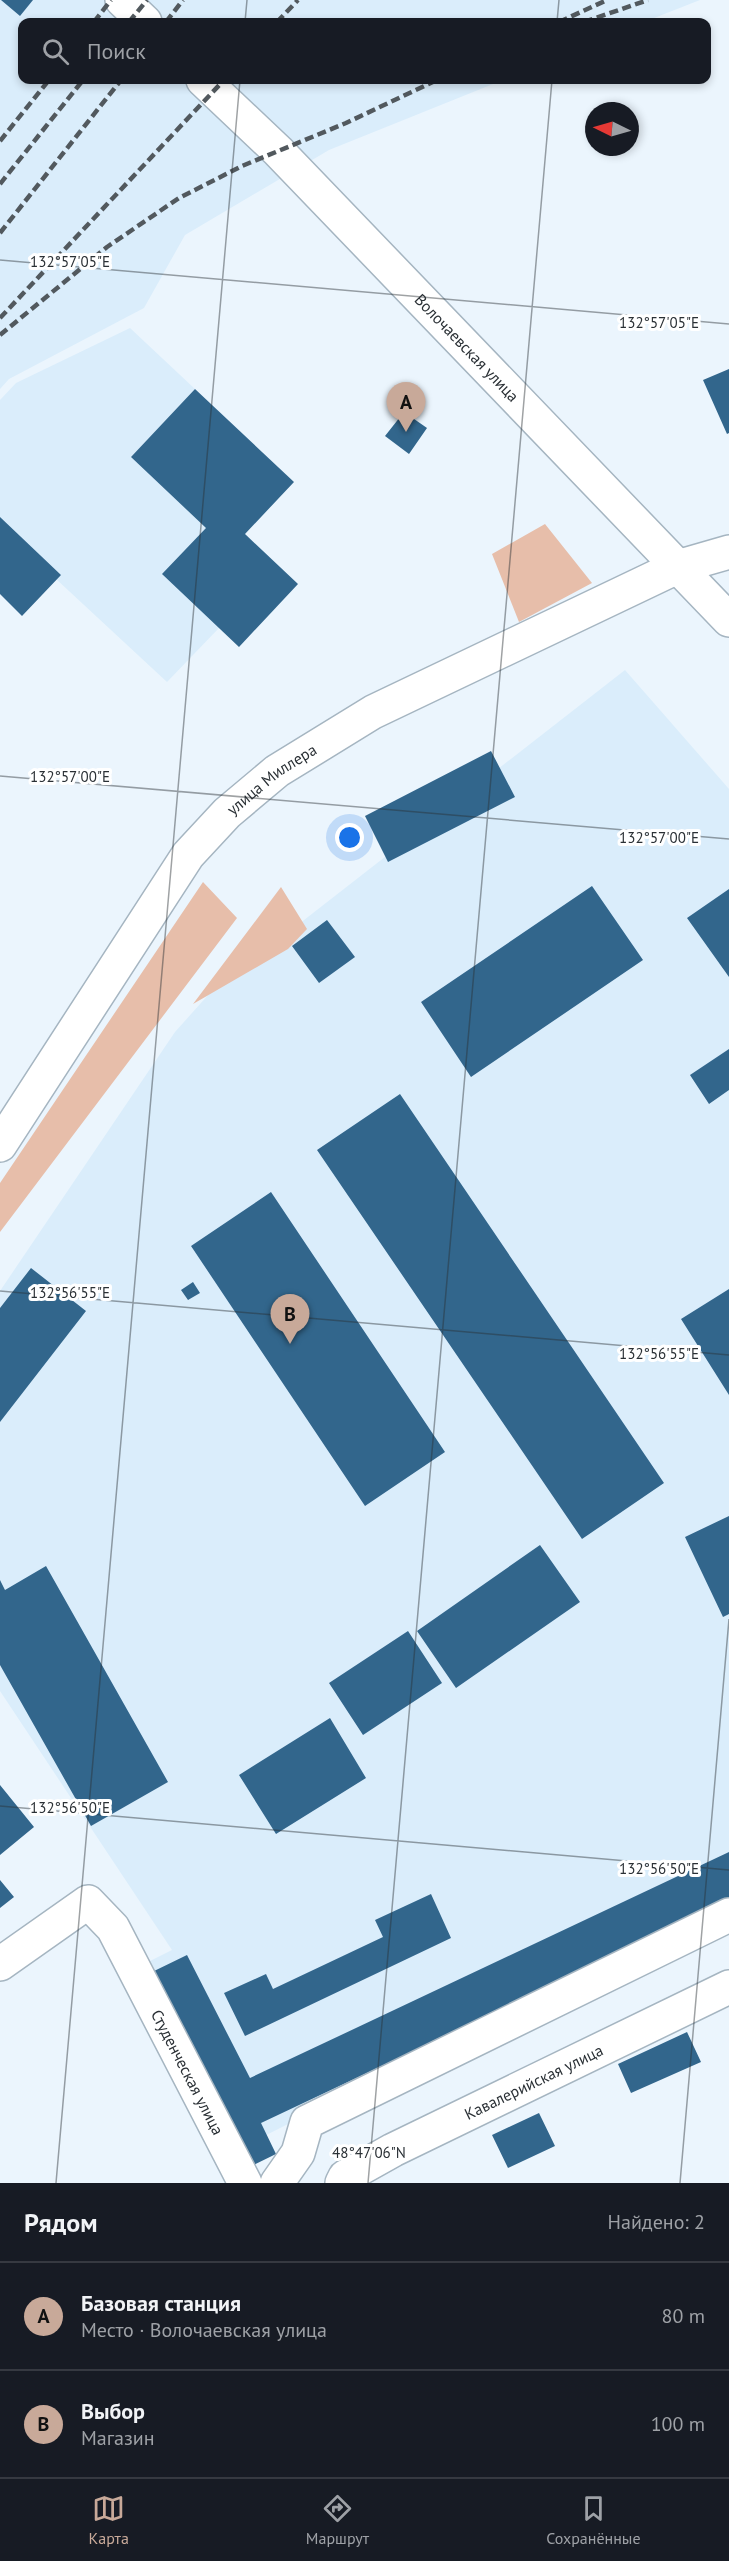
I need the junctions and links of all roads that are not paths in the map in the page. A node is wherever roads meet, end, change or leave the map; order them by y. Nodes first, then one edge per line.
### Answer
1 (122, 0) edge
2 (141, 18) edge
3 (207, 84) edge
4 (729, 552) edge
5 (677, 567) junction
6 (729, 620) edge
7 (0, 1145) edge
8 (729, 1916) edge
9 (0, 1964) edge
10 (729, 1987) edge
11 (245, 2183) edge
12 (277, 2183) edge
13 (342, 2183) edge

1 - 2 main road
3 - 5 main road, Волочаевская улица
4 - 5 main road, улица Миллера
5 - 6 main road, Волочаевская улица
5 - 7 main road, улица Миллера
8 - 12 main road
9 - 11 main road, Студенческая улица
10 - 13 main road, Кавалерийская улица

